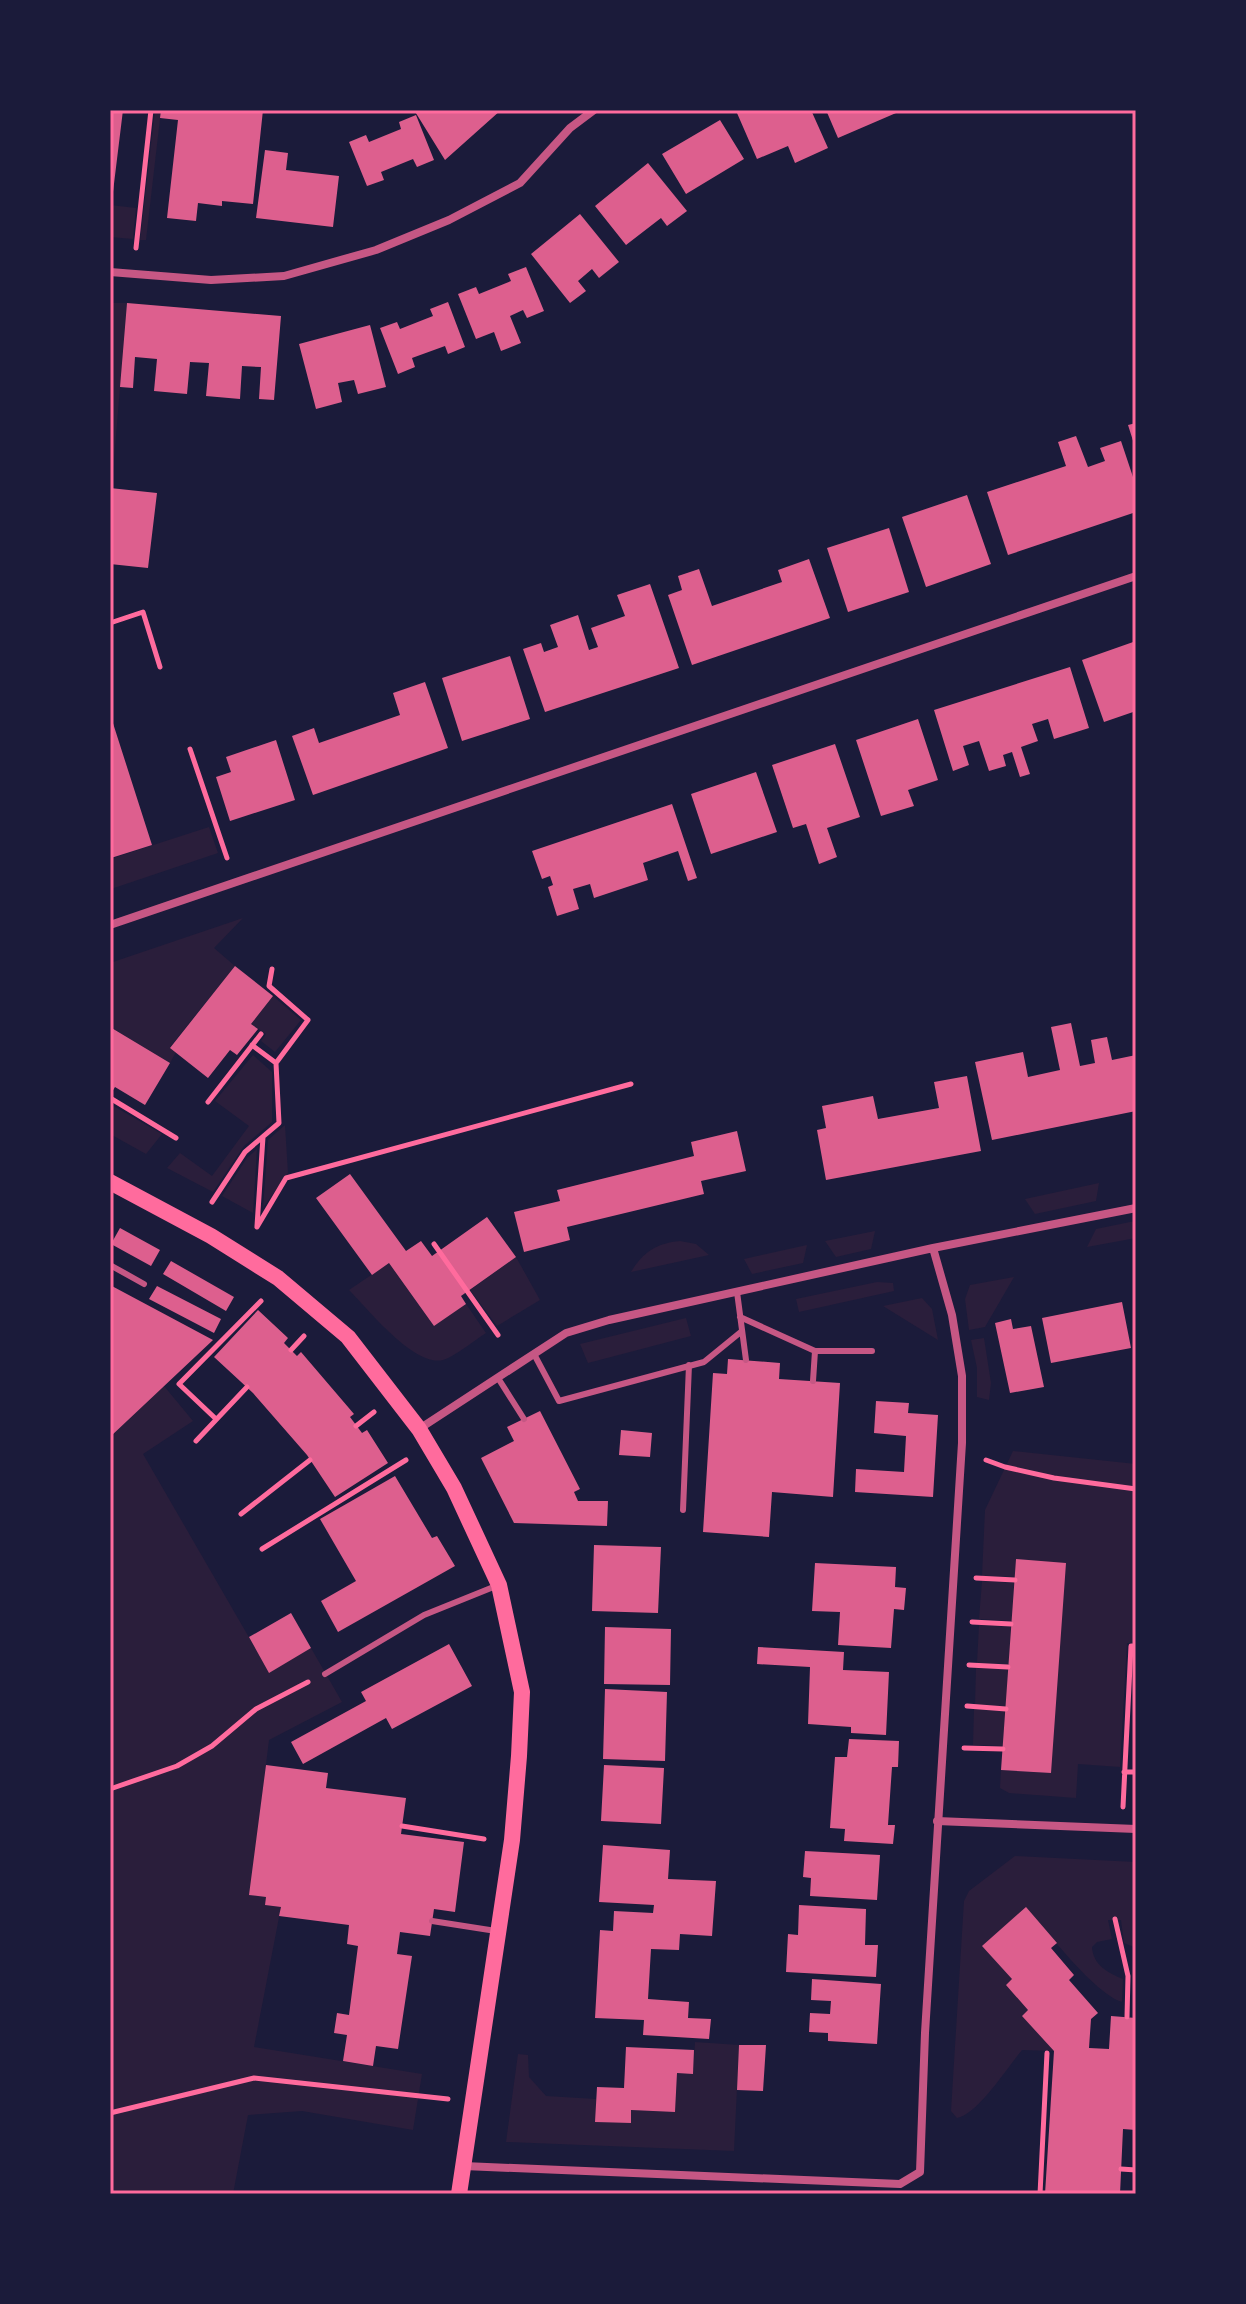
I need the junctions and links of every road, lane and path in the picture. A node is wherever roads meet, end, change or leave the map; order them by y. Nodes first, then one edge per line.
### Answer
1 (151, 110) edge
2 (594, 110) edge
3 (136, 248) dead end
4 (110, 272) edge
5 (1136, 576) edge
6 (110, 623) edge
7 (160, 667) dead end
8 (190, 749) dead end
9 (227, 858) dead end
10 (110, 925) edge
11 (272, 969) dead end
12 (261, 1034) dead end
13 (252, 1045) junction
14 (276, 1063) junction
15 (631, 1084) dead end
16 (110, 1098) edge
17 (208, 1102) dead end
18 (263, 1137) junction
19 (176, 1138) dead end
20 (110, 1182) edge
21 (212, 1202) dead end
22 (1136, 1208) edge
23 (434, 1244) dead end
24 (933, 1248) junction
25 (110, 1265) edge
26 (144, 1284) dead end
27 (737, 1292) junction
28 (261, 1301) dead end
29 (740, 1317) junction
30 (742, 1331) junction
31 (498, 1335) dead end
32 (304, 1336) dead end
33 (291, 1350) dead end
34 (815, 1351) junction
35 (872, 1351) dead end
36 (534, 1354) junction
37 (746, 1360) dead end
38 (689, 1365) junction
39 (498, 1378) junction
40 (813, 1381) dead end
41 (247, 1387) dead end
42 (374, 1412) dead end
43 (216, 1419) junction
44 (524, 1419) dead end
45 (356, 1426) dead end
46 (419, 1429) junction
47 (196, 1441) dead end
48 (310, 1460) dead end
49 (407, 1460) dead end
50 (986, 1460) dead end
51 (1136, 1489) edge
52 (683, 1510) dead end
53 (241, 1514) dead end
54 (262, 1549) dead end
55 (973, 1578) dead end
56 (1015, 1580) dead end
57 (499, 1585) junction
58 (971, 1622) dead end
59 (1011, 1624) dead end
60 (1133, 1646) edge
61 (968, 1665) dead end
62 (1008, 1667) dead end
63 (325, 1674) joint
64 (1132, 1686) edge
65 (966, 1706) dead end
66 (1006, 1709) dead end
67 (1127, 1726) junction
68 (1136, 1727) edge
69 (964, 1748) dead end
70 (1003, 1749) dead end
71 (1124, 1772) junction
72 (1136, 1772) edge
73 (110, 1789) edge
74 (1123, 1808) dead end
75 (937, 1821) junction
76 (402, 1826) dead end
77 (1136, 1829) edge
78 (487, 1840) dead end
79 (1115, 1919) dead end
80 (432, 1921) dead end
81 (499, 1931) junction
82 (1127, 2017) dead end
83 (1047, 2053) dead end
84 (473, 2103) junction
85 (110, 2113) edge
86 (464, 2166) junction
87 (1121, 2169) dead end
88 (1136, 2170) edge
89 (459, 2194) edge
90 (1040, 2194) edge

1 - 3 path
2 - 4 street
5 - 10 street
6 - 7 path
8 - 9 path
11 - 14 path
12 - 13 path
13 - 14 path
13 - 17 path
14 - 18 path
15 - 18 path
16 - 19 path
18 - 21 path
20 - 46 main road
22 - 24 street
23 - 31 path
24 - 27 street
24 - 75 street
25 - 26 lane
27 - 29 lane
27 - 36 street
28 - 43 path
29 - 30 lane
29 - 34 lane
30 - 37 lane
30 - 38 lane
32 - 33 path
34 - 35 lane
34 - 40 lane
36 - 38 lane
36 - 39 street
38 - 52 lane
39 - 44 lane
39 - 46 street
41 - 43 path
42 - 45 path
43 - 47 path
46 - 57 main road
48 - 53 path
49 - 54 path
50 - 51 path
55 - 56 path
57 - 63 lane
57 - 81 main road
58 - 59 path
60 - 64 path
61 - 62 path
63 - 73 path
64 - 67 path
65 - 66 path
67 - 68 path
67 - 71 path
69 - 70 path
71 - 72 path
71 - 74 path
75 - 77 street
75 - 86 street
76 - 78 path
79 - 82 path
80 - 81 lane
81 - 84 main road
83 - 90 path
84 - 85 path
84 - 86 main road
86 - 89 main road
87 - 88 path

